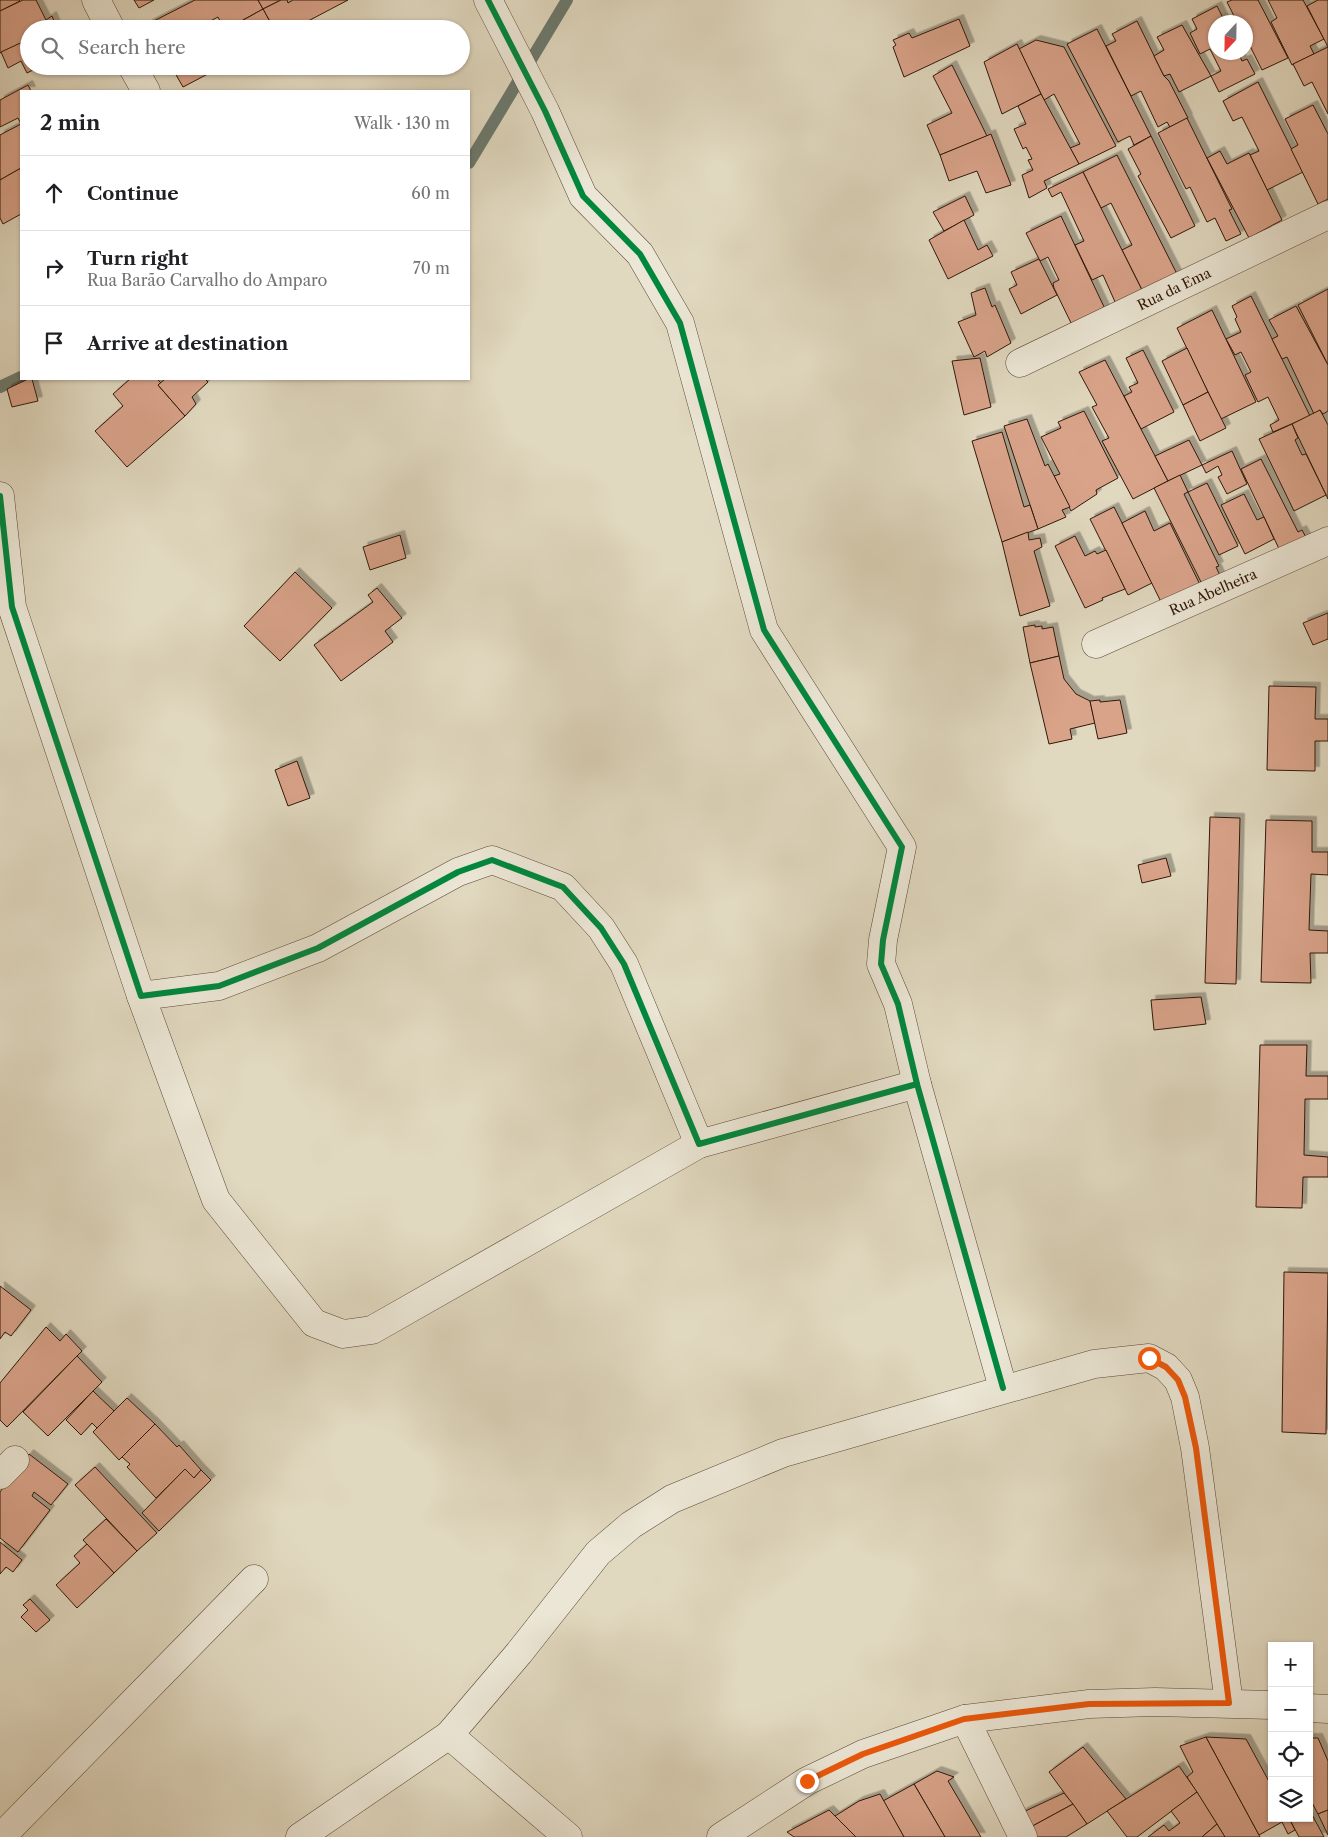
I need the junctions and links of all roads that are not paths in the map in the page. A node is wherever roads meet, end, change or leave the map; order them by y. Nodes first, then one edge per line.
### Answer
1 (96, 0) edge
2 (488, 0) edge
3 (107, 20) edge
4 (137, 75) edge
5 (145, 90) edge
6 (1328, 215) edge
7 (1020, 363) dead end
8 (0, 496) edge
9 (1328, 541) edge
10 (1096, 644) dead end
11 (141, 996) junction
12 (918, 1084) junction
13 (699, 1144) junction
14 (1003, 1388) junction
15 (254, 1579) dead end
16 (1229, 1703) junction
17 (1268, 1706) edge
18 (1313, 1708) edge
19 (1328, 1709) edge
20 (964, 1719) junction
21 (449, 1735) junction
22 (1, 1837) edge
23 (300, 1837) edge
24 (568, 1837) edge
25 (721, 1837) edge
26 (1023, 1837) edge

1 - 3 street
2 - 12 street
4 - 5 street
6 - 7 street, Rua da Ema
8 - 11 street
9 - 10 street, Rua Abelheira
11 - 13 street
11 - 13 street
12 - 13 street
12 - 14 street
14 - 16 street
14 - 21 street
15 - 22 street
16 - 17 street
16 - 20 street
18 - 19 street
20 - 25 street
20 - 26 street
21 - 23 street
21 - 24 street

